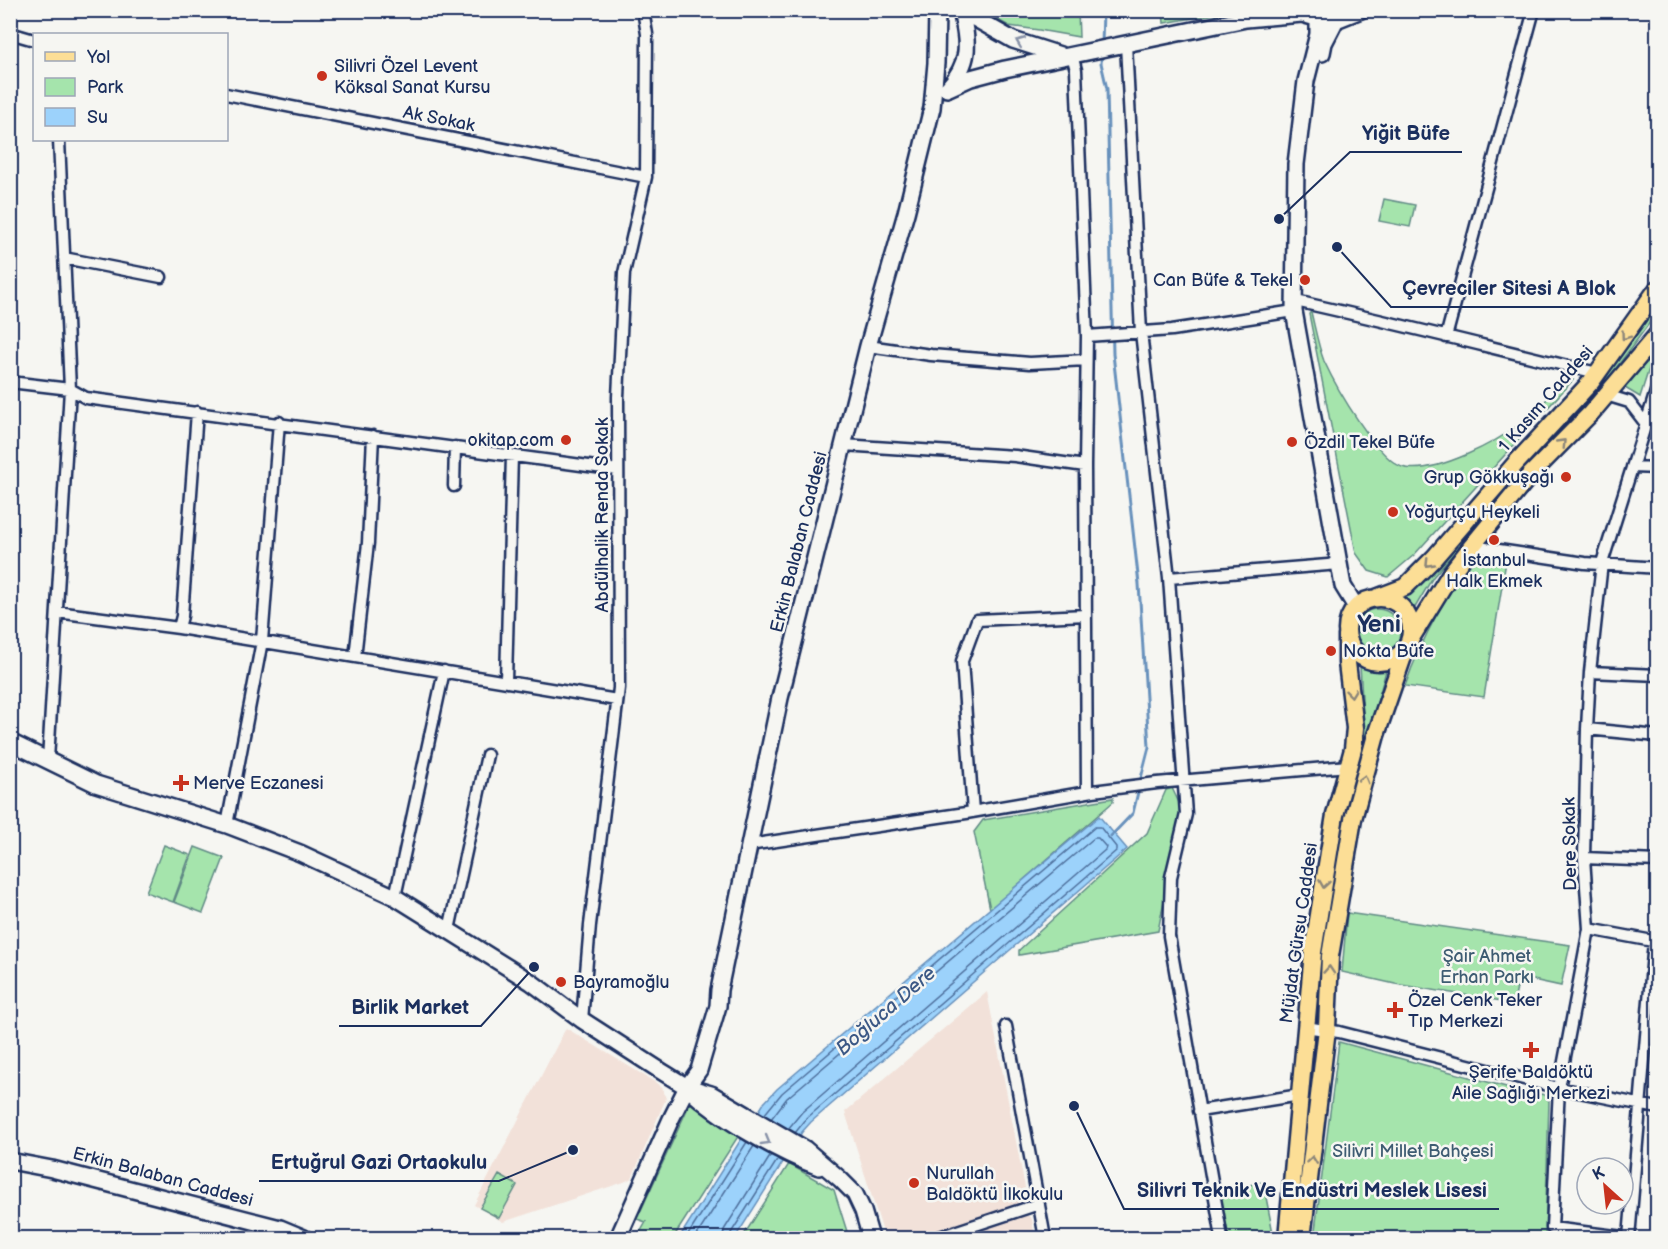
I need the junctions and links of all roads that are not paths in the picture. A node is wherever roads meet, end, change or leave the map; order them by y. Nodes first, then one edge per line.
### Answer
1 (643, 10) edge
2 (1277, 10) edge
3 (1361, 10) edge
4 (1534, 10) edge
5 (965, 12) edge
6 (935, 14) edge
7 (1318, 15) edge
8 (1339, 15) edge
9 (1246, 19) junction
10 (10, 33) edge
11 (33, 40) edge
12 (1126, 44) junction
13 (937, 47) junction
14 (1072, 55) junction
15 (1005, 69) junction
16 (960, 71) junction
17 (949, 88) junction
18 (228, 94) edge
19 (932, 108) junction
20 (59, 141) edge
21 (1296, 164) junction
22 (646, 177) junction
23 (64, 258) junction
24 (161, 277) dead end
25 (1658, 288) edge
26 (1295, 306) junction
27 (1141, 332) junction
28 (1658, 334) edge
29 (1087, 336) junction
30 (1446, 337) junction
31 (868, 346) junction
32 (1086, 360) junction
33 (1597, 374) junction
34 (10, 382) edge
35 (1658, 386) edge
36 (70, 389) junction
37 (1606, 395) junction
38 (198, 412) junction
39 (279, 422) junction
40 (1646, 424) junction
41 (374, 436) junction
42 (843, 445) junction
43 (455, 447) junction
44 (512, 455) junction
45 (1085, 466) junction
46 (1632, 467) junction
47 (1658, 468) edge
48 (618, 470) junction
49 (454, 486) dead end
50 (1472, 546) junction
51 (1602, 563) junction
52 (1340, 564) junction
53 (1658, 568) edge
54 (1169, 578) junction
55 (1376, 598) junction
56 (1356, 607) junction
57 (57, 612) junction
58 (1086, 615) junction
59 (179, 628) junction
60 (1347, 634) junction
61 (262, 641) junction
62 (1408, 643) junction
63 (356, 657) junction
64 (444, 671) junction
65 (1590, 672) junction
66 (1658, 675) edge
67 (506, 681) junction
68 (617, 700) junction
69 (1587, 729) junction
70 (1658, 736) edge
71 (10, 742) edge
72 (487, 754) dead end
73 (48, 760) junction
74 (1348, 766) junction
75 (1184, 780) junction
76 (1087, 792) junction
77 (973, 812) junction
78 (227, 825) junction
79 (749, 845) junction
80 (1584, 858) junction
81 (1658, 861) edge
82 (395, 897) junction
83 (1589, 929) junction
84 (449, 930) junction
85 (1656, 941) edge
86 (582, 1020) junction
87 (1005, 1026) dead end
88 (1305, 1027) junction
89 (1327, 1029) junction
90 (687, 1087) junction
91 (1559, 1088) junction
92 (1300, 1095) junction
93 (1639, 1104) junction
94 (1658, 1108) edge
95 (1199, 1111) junction
96 (10, 1161) edge
97 (1039, 1204) junction
98 (1630, 1238) edge
99 (304, 1239) edge
100 (618, 1239) edge
101 (871, 1239) edge
102 (936, 1239) edge
103 (1046, 1239) edge
104 (1222, 1239) edge
105 (1287, 1239) edge
106 (1302, 1239) edge

1 - 22 street, Abdülhalik Renda Sokak
2 - 9 street
3 - 8 street
4 - 30 street
14 -> 5 street
5 - 16 street, Erkin Balaban Caddesi
6 - 13 street, Erkin Balaban Caddesi
7 - 8 street
7 - 9 street
7 - 21 street
8 - 21 street
9 - 12 street
10 - 11 street
12 - 14 street
12 - 27 street
13 - 16 street
13 - 19 street, Erkin Balaban Caddesi
14 - 15 street
14 - 29 street
15 - 16 street
15 - 17 street
16 - 17 street, Erkin Balaban Caddesi
17 - 19 street, Erkin Balaban Caddesi
18 - 22 street, Ak Sokak
19 - 31 street, Erkin Balaban Caddesi
20 - 23 street
21 - 26 street
22 - 48 street, Abdülhalik Renda Sokak
23 - 24 street
23 - 36 street
25 -> 33 main road, 1 Kasım Caddesi
26 - 27 street
26 - 30 street
26 - 52 street
27 - 29 street
27 - 54 street
28 - 37 main road
29 - 32 street
30 - 33 street
31 - 32 street
31 - 42 street, Erkin Balaban Caddesi
32 - 45 street
33 -> 55 main road, 1 Kasım Caddesi
34 - 36 street
35 - 40 street, Dere Sokak
36 - 38 street
36 - 57 street
37 - 40 street
50 -> 37 main road
38 - 39 street
38 - 59 street
39 - 41 street
39 - 61 street
40 - 46 street, Dere Sokak
41 - 43 street
41 - 63 street
42 - 45 street
42 - 79 street, Erkin Balaban Caddesi
43 - 44 street
43 - 49 street
44 - 48 street
44 - 67 street
45 - 58 street
46 - 47 street
46 - 51 street, Dere Sokak
48 - 68 street, Abdülhalik Renda Sokak
50 - 51 street
50 - 62 main road
51 - 53 street
51 - 65 street, Dere Sokak
52 - 54 street
52 - 56 street
54 - 75 street
55 - 56 main road
55 - 62 main road
56 - 60 main road
57 - 59 street
57 - 73 street
58 - 76 street
58 - 77 street
59 - 61 street
60 - 62 main road
60 -> 74 main road, Müjdat Gürsu Caddesi
61 - 63 street
61 - 78 street
89 -> 62 main road, Müjdat Gürsu Caddesi
63 - 64 street
64 - 67 street
64 - 82 street
65 - 66 street
65 - 69 street, Dere Sokak
67 - 68 street
68 - 86 street, Abdülhalik Renda Sokak
69 - 70 street
69 - 80 street, Dere Sokak
71 - 73 street
72 - 84 street
73 - 78 street
74 - 75 street
74 -> 88 main road, Müjdat Gürsu Caddesi
75 - 76 street
75 - 95 street
76 - 77 street
77 - 79 street
78 - 82 street
79 - 90 street, Erkin Balaban Caddesi
80 - 81 street
80 - 83 street, Dere Sokak
82 - 84 street
83 - 85 street
83 - 91 street, Dere Sokak
84 - 86 street
85 - 93 street
86 - 90 street
87 - 97 street
88 - 89 street
88 - 92 main road, Müjdat Gürsu Caddesi
89 - 91 street
106 -> 89 main road, Müjdat Gürsu Caddesi
90 - 100 street, Erkin Balaban Caddesi
90 - 101 street
91 - 93 street
91 - 98 street, Dere Sokak
92 - 95 street
92 - 105 main road, Müjdat Gürsu Caddesi
93 - 94 street
93 - 98 street
95 - 104 street
96 - 99 street, Erkin Balaban Caddesi
97 - 102 street
97 - 103 street

